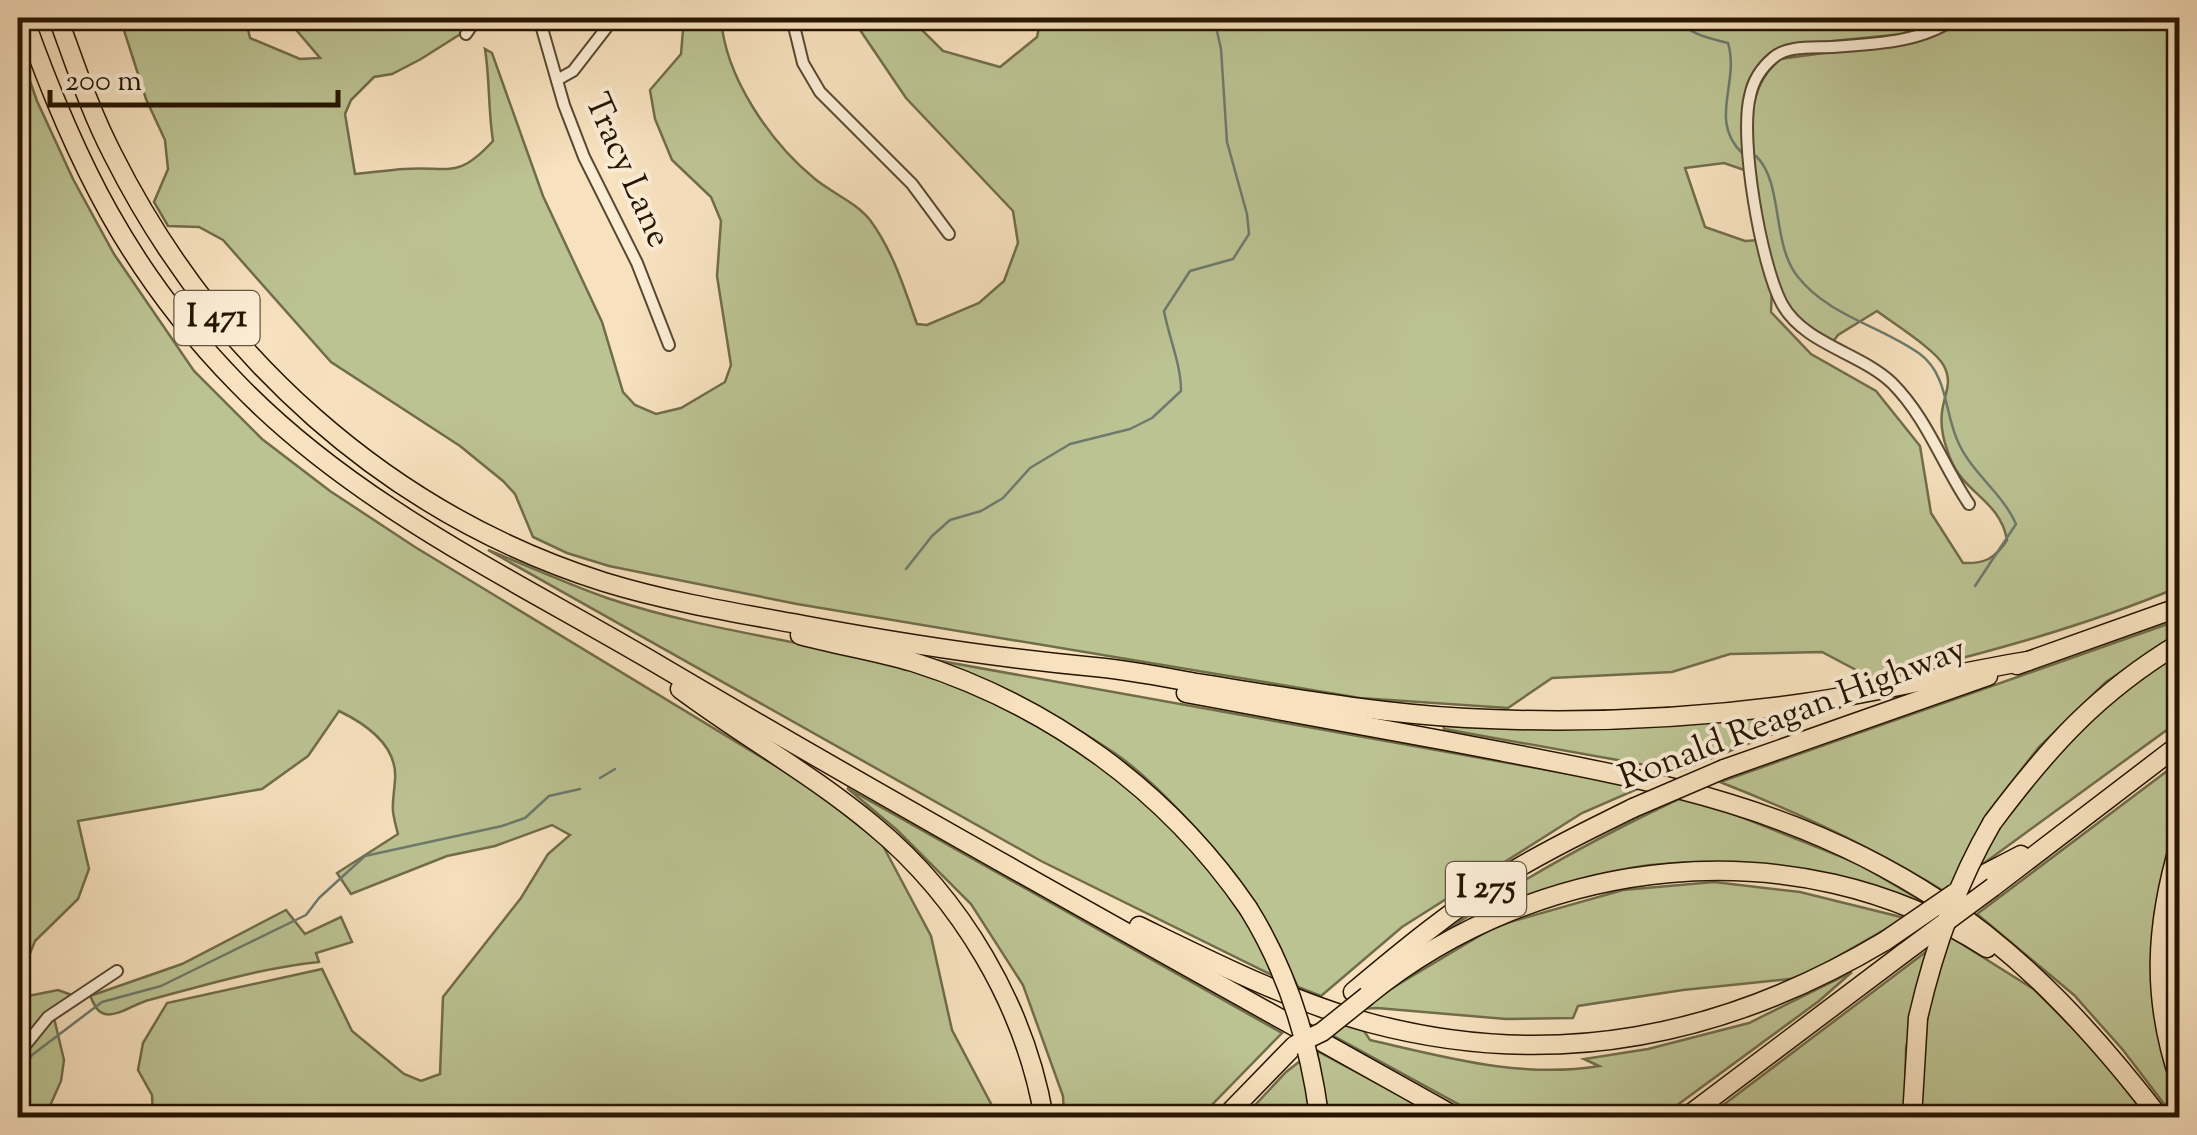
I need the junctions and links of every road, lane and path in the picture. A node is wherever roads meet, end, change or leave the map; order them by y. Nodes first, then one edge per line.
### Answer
1 (24, 18) edge
2 (58, 18) edge
3 (477, 18) edge
4 (539, 18) edge
5 (614, 18) edge
6 (792, 18) edge
7 (1954, 18) edge
8 (466, 34) dead end
9 (558, 80) junction
10 (950, 234) dead end
11 (669, 345) dead end
12 (1969, 504) dead end
13 (671, 600) junction
14 (2180, 607) edge
15 (2180, 644) edge
16 (638, 653) junction
17 (2028, 661) junction
18 (1054, 665) junction
19 (2180, 744) edge
20 (2048, 841) junction
21 (2180, 842) edge
22 (1052, 888) junction
23 (117, 971) dead end
24 (2039, 980) junction
25 (1360, 994) junction
26 (18, 1054) edge
27 (2180, 1082) edge
28 (1319, 1116) edge
29 (1044, 1118) edge
30 (1224, 1118) edge
31 (1458, 1118) edge
32 (1685, 1118) edge
33 (1912, 1118) edge
34 (2160, 1118) edge

1 - 16 highway, I 471
2 - 13 highway, I 471
3 - 8 street
4 - 9 street, Tracy Lane
5 - 9 street
6 - 10 street
7 - 12 street
9 - 11 street, Tracy Lane
13 - 18 highway, I 471
13 - 28 highway, bridge
14 - 17 highway, Ronald Reagan Highway / I 275
15 - 33 highway, bridge
16 - 22 highway, I 471
16 - 29 highway
17 - 18 highway
17 - 25 highway, Ronald Reagan Highway / I 275, bridge
18 - 24 highway
19 - 20 highway
20 - 22 highway, bridge
20 - 32 highway, bridge
21 - 27 highway
22 - 31 highway
23 - 26 street
24 - 25 highway
24 - 34 highway
25 - 30 highway, Ronald Reagan Highway / I 275, bridge

